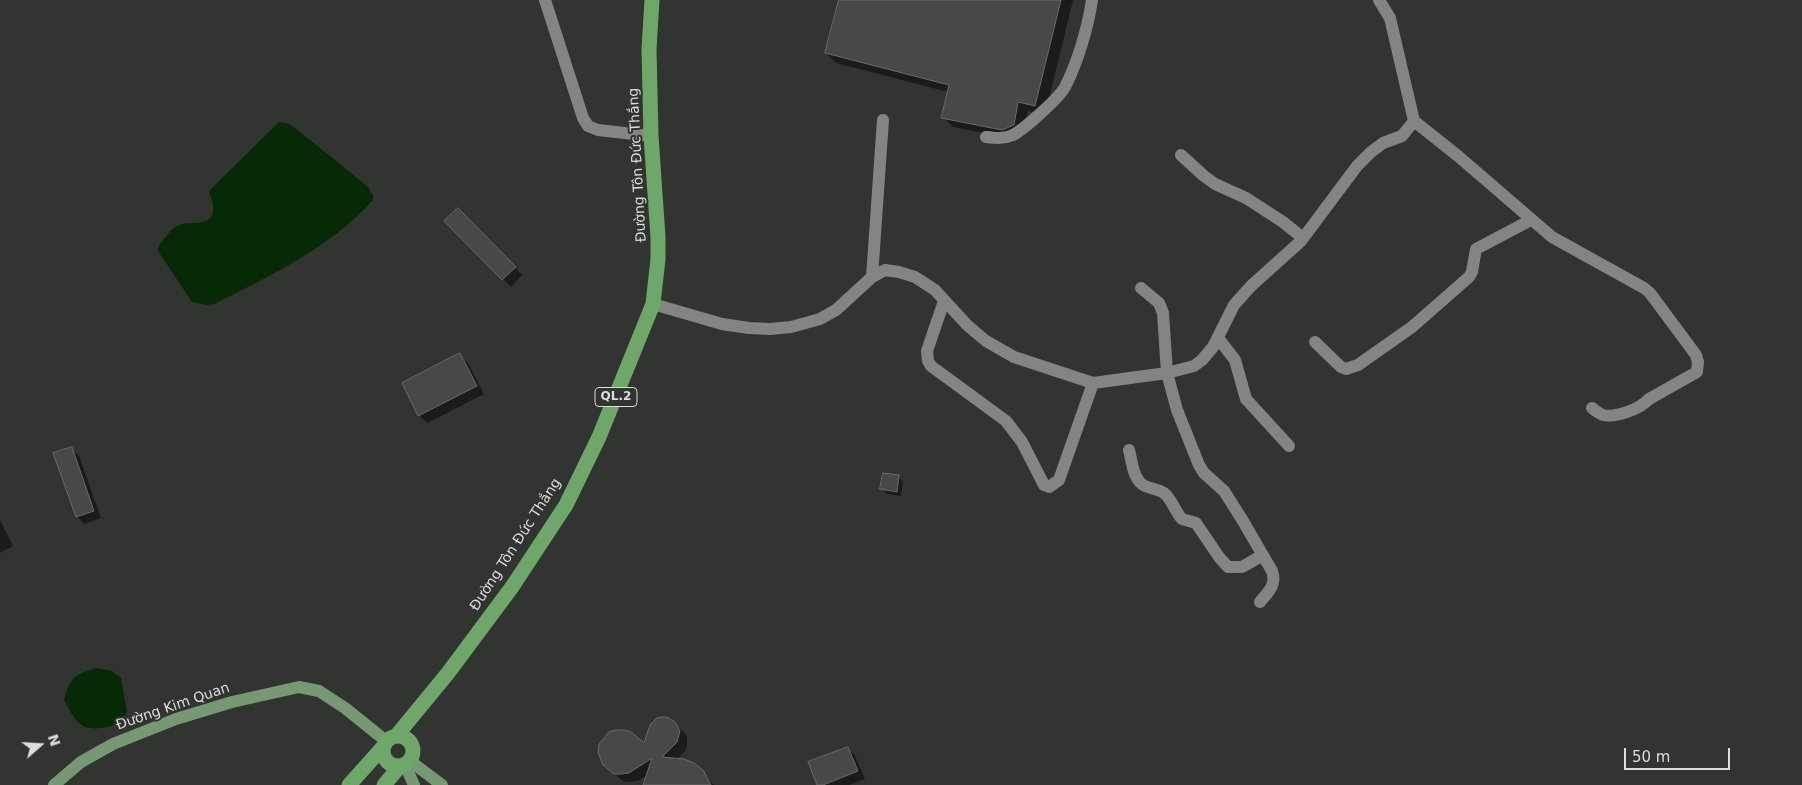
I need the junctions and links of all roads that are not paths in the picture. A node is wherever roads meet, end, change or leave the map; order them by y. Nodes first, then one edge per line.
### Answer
1 (545, 0) edge
2 (652, 0) edge
3 (1092, 0) edge
4 (1379, 0) edge
5 (883, 120) dead end
6 (1414, 121) junction
7 (651, 136) junction
8 (986, 137) dead end
9 (1181, 155) dead end
10 (1531, 220) junction
11 (1303, 238) junction
12 (872, 277) junction
13 (1141, 288) dead end
14 (944, 301) junction
15 (653, 304) junction
16 (1218, 338) junction
17 (1315, 342) dead end
18 (1167, 373) junction
19 (1093, 383) junction
20 (1592, 408) dead end
21 (1289, 446) dead end
22 (1128, 450) dead end
23 (1263, 555) junction
24 (1260, 602) dead end
25 (389, 741) junction
26 (405, 764) junction
27 (54, 785) edge
28 (349, 785) edge
29 (384, 785) edge
30 (414, 785) edge
31 (442, 785) edge

1 - 7 street
2 - 7 highway, Đường Tôn Đức Thắng / QL.2
3 - 8 street
4 - 6 street
5 - 12 street
6 - 10 street
6 - 11 street
7 - 15 highway, Đường Tôn Đức Thắng / QL.2
9 - 11 street
10 - 17 street
10 - 20 street
11 - 16 street
12 - 14 street
12 - 15 street
13 - 18 street
14 - 19 street
14 - 19 street
15 - 25 highway, Đường Tôn Đức Thắng / QL.2
16 - 18 street
16 - 21 street
18 - 19 street
18 - 23 street
22 - 23 street
23 - 24 street
25 - 26 highway
25 - 26 highway
25 - 27 main road, Đường Kim Quan
25 - 28 highway, QL.2
26 - 29 highway
26 - 30 main road
26 - 31 main road

